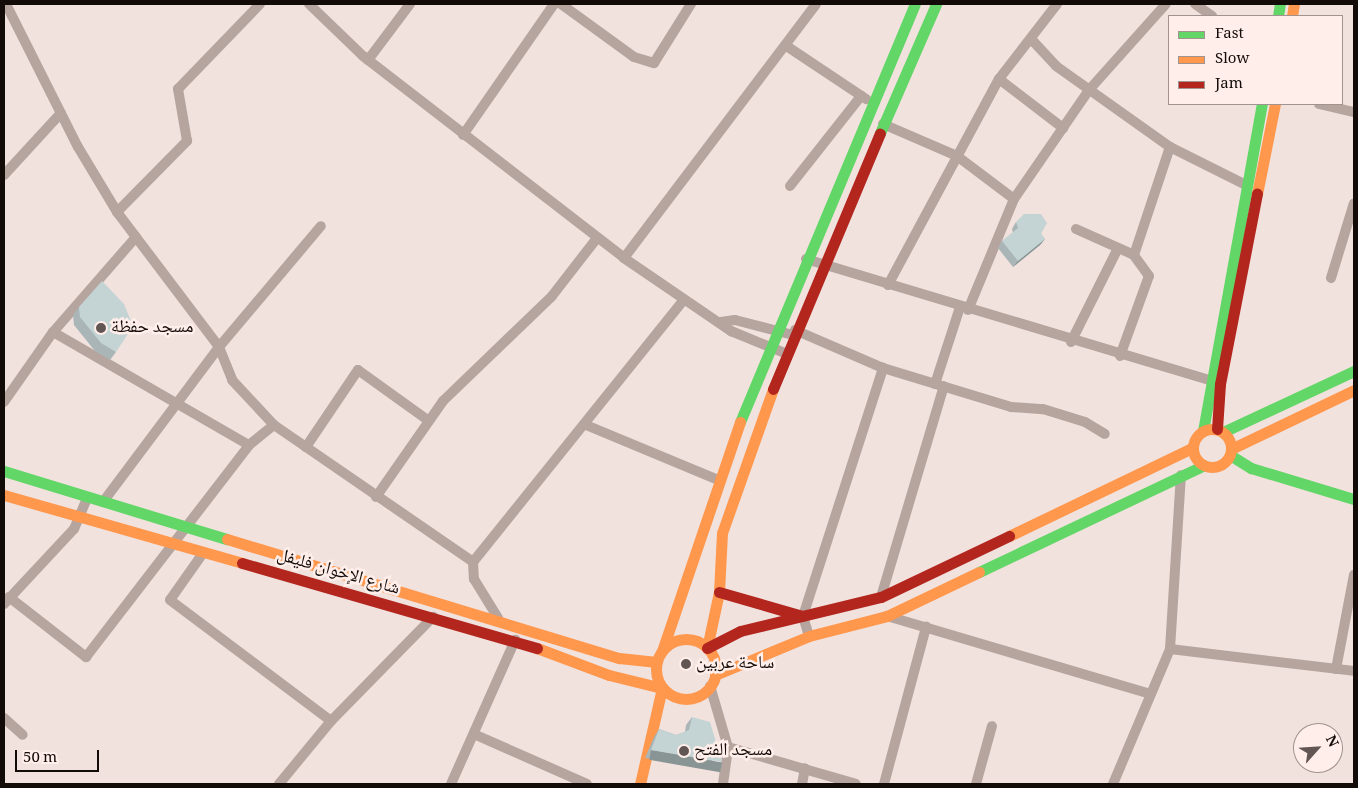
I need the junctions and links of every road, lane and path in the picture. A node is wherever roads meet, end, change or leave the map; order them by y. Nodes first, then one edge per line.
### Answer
1 (6, 4) edge
2 (260, 4) edge
3 (309, 4) edge
4 (410, 4) edge
5 (554, 4) edge
6 (561, 4) edge
7 (691, 4) edge
8 (816, 4) edge
9 (936, 4) edge
10 (1057, 4) edge
11 (1166, 4) edge
12 (1195, 4) edge
13 (912, 5) edge
14 (930, 15) junction
15 (1211, 15) edge
16 (1032, 40) junction
17 (788, 47) junction
18 (368, 60) junction
19 (999, 79) junction
20 (1090, 90) junction
21 (866, 99) junction
22 (1262, 105) edge
23 (1275, 105) edge
24 (1323, 105) edge
25 (1354, 112) edge
26 (60, 113) junction
27 (883, 124) junction
28 (1063, 128) junction
29 (463, 135) junction
30 (1170, 147) junction
31 (956, 156) junction
32 (4, 175) edge
33 (1246, 185) junction
34 (790, 186) dead end
35 (1014, 199) junction
36 (1354, 204) edge
37 (117, 212) junction
38 (321, 226) dead end
39 (1076, 229) dead end
40 (136, 237) junction
41 (597, 238) junction
42 (1118, 248) junction
43 (1134, 255) junction
44 (624, 258) junction
45 (806, 259) junction
46 (823, 266) junction
47 (1331, 278) dead end
48 (888, 286) junction
49 (684, 300) junction
50 (964, 308) junction
51 (721, 322) junction
52 (777, 329) junction
53 (53, 332) junction
54 (794, 333) junction
55 (1071, 342) junction
56 (219, 347) junction
57 (769, 347) junction
58 (787, 354) junction
59 (1120, 356) junction
60 (883, 368) junction
61 (1354, 371) edge
62 (1208, 380) junction
63 (940, 385) junction
64 (1354, 390) edge
65 (4, 402) edge
66 (176, 403) junction
67 (429, 421) junction
68 (274, 425) junction
69 (586, 425) junction
70 (1203, 430) junction
71 (1220, 431) junction
72 (1105, 434) dead end
73 (249, 445) junction
74 (306, 447) junction
75 (1192, 448) junction
76 (1230, 452) junction
77 (1204, 465) junction
78 (4, 471) edge
79 (1181, 474) junction
80 (718, 480) junction
81 (4, 495) edge
82 (376, 496) junction
83 (87, 498) junction
84 (1354, 498) edge
85 (103, 502) junction
86 (81, 519) junction
87 (189, 525) junction
88 (170, 544) junction
89 (203, 553) junction
90 (473, 562) junction
91 (1354, 575) edge
92 (719, 592) junction
93 (881, 597) junction
94 (6, 600) edge
95 (803, 616) junction
96 (887, 616) junction
97 (433, 617) junction
98 (498, 618) junction
99 (926, 627) junction
100 (809, 636) junction
101 (515, 640) junction
102 (707, 648) junction
103 (1170, 649) junction
104 (662, 651) junction
105 (656, 662) junction
106 (1336, 669) junction
107 (1354, 671) edge
108 (715, 675) junction
109 (710, 686) junction
110 (662, 688) junction
111 (1150, 694) junction
112 (4, 718) edge
113 (331, 721) junction
114 (992, 726) dead end
115 (22, 735) dead end
116 (476, 735) junction
117 (728, 747) junction
118 (805, 768) junction
119 (279, 784) edge
120 (451, 784) edge
121 (587, 784) edge
122 (640, 784) edge
123 (723, 784) edge
124 (802, 784) edge
125 (856, 784) edge
126 (884, 784) edge
127 (976, 784) edge
128 (1113, 784) edge

1 - 26 street
2 - 37 street
3 - 18 street
4 - 18 street
5 - 29 street
6 - 7 street
8 - 17 street
9 - 14 main road
10 - 16 street
11 - 20 street
12 - 15 street
13 - 14 street
13 - 21 main road
14 - 27 main road
16 - 19 street
16 - 20 street
17 - 21 street
17 - 44 street
18 - 29 street
19 - 28 street
19 - 31 street
20 - 28 street
20 - 30 street
21 - 34 street
21 - 45 main road
22 - 33 main road
23 - 71 main road
24 - 25 street
26 - 32 street
26 - 37 street
27 - 31 street
27 - 46 main road
28 - 35 street
29 - 41 street
30 - 33 street
30 - 43 street
31 - 35 street
31 - 48 street
33 - 62 main road
35 - 50 street
36 - 47 street
37 - 40 street
38 - 56 street
39 - 42 street
40 - 53 street
40 - 56 street
41 - 44 street
41 - 67 street
42 - 43 street
42 - 55 street
43 - 59 street
44 - 49 street
45 - 46 street
45 - 52 main road
46 - 48 street
46 - 54 main road
48 - 50 street
49 - 51 street
49 - 69 street
50 - 55 street
50 - 63 street
51 - 52 street
51 - 57 street
52 - 54 street
52 - 57 main road
53 - 65 street
53 - 66 street
54 - 58 main road
54 - 60 street
55 - 59 street
56 - 66 street
56 - 68 street
57 - 58 street
57 - 80 main road
58 - 92 main road
59 - 62 street
60 - 63 street
60 - 95 street
61 - 71 main road
62 - 70 main road
63 - 72 street
63 - 93 street
64 - 76 main road
66 - 73 street
66 - 85 street
67 - 74 street
67 - 82 street
68 - 73 street
68 - 74 street
69 - 80 street
69 - 90 street
70 - 71 main road
70 - 75 main road
71 - 76 main road
73 - 87 street
74 - 82 street
75 - 77 main road
75 - 93 main road
76 - 77 main road
76 - 84 main road
77 - 79 main road
78 - 83 main road, شارع الإخوان فليفل
79 - 96 main road
79 - 103 street
80 - 104 main road
81 - 86 main road, شارع الإخوان فليفل
82 - 90 street
83 - 85 main road, شارع الإخوان فليفل
83 - 86 street
85 - 87 main road, شارع الإخوان فليفل
86 - 88 main road, شارع الإخوان فليفل
86 - 94 street
87 - 88 street
87 - 98 main road, شارع الإخوان فليفل
88 - 89 main road, شارع الإخوان فليفل
88 - 94 street
89 - 97 main road, شارع الإخوان فليفل
89 - 113 street
90 - 98 street
91 - 106 street
92 - 95 main road
92 - 102 main road
93 - 95 main road
95 - 100 street
95 - 102 main road
96 - 99 street
96 - 100 main road
97 - 101 main road, شارع الإخوان فليفل
97 - 113 street
98 - 105 main road, شارع الإخوان فليفل
99 - 111 street
99 - 126 street
100 - 108 main road
101 - 110 main road, شارع الإخوان فليفل
101 - 116 street
102 - 104 main road
102 - 108 main road
103 - 106 street
103 - 111 street
104 - 105 main road
105 - 110 main road
106 - 107 street
108 - 109 main road
109 - 110 main road
109 - 117 street
110 - 122 main road
111 - 128 street
112 - 115 street
113 - 119 street
114 - 127 street
116 - 120 street
116 - 121 street
117 - 118 street
117 - 123 street
118 - 124 street
118 - 125 street

